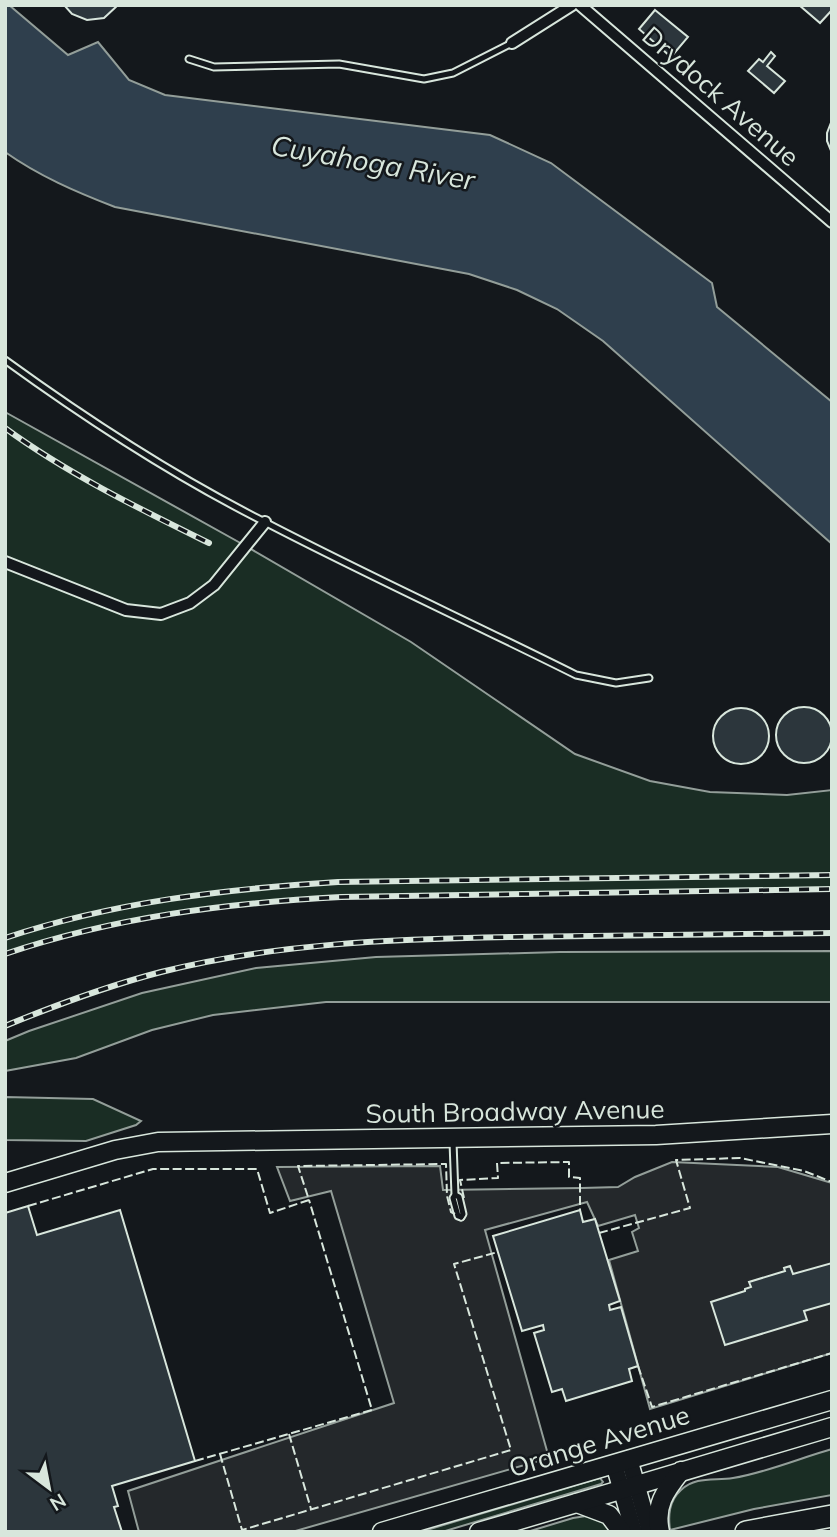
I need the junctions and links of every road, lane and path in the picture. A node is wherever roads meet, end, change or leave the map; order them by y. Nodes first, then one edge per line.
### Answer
1 (572, 5) edge
2 (580, 5) edge
3 (512, 43) joint
4 (189, 59) dead end
5 (832, 222) edge
6 (5, 360) edge
7 (265, 522) junction
8 (5, 562) edge
9 (649, 678) dead end
10 (832, 1124) edge
11 (453, 1139) junction
12 (5, 1183) edge
13 (455, 1195) dead end
14 (832, 1400) edge
15 (832, 1427) edge
16 (621, 1461) junction
17 (681, 1471) junction
18 (629, 1487) junction
19 (578, 1503) junction
20 (832, 1516) edge
21 (382, 1532) edge
22 (480, 1532) edge
23 (622, 1532) edge
24 (634, 1532) edge
25 (650, 1532) edge
26 (660, 1532) edge
27 (746, 1532) edge

1 - 3 street
2 - 5 street, Drydock Avenue
3 - 4 lane
6 - 7 lane
7 - 8 street
7 - 9 lane
10 - 11 main road, South Broadway Avenue
11 - 12 main road, South Broadway Avenue
11 - 13 lane
14 - 16 main road, Orange Avenue
15 - 17 main road, Orange Avenue
16 - 18 street
16 - 21 main road, Orange Avenue
17 - 18 main road, Orange Avenue
17 - 26 main road
18 - 19 main road, Orange Avenue
18 - 24 street
18 - 25 street
19 - 22 main road, Orange Avenue
19 - 23 main road
20 - 27 highway

